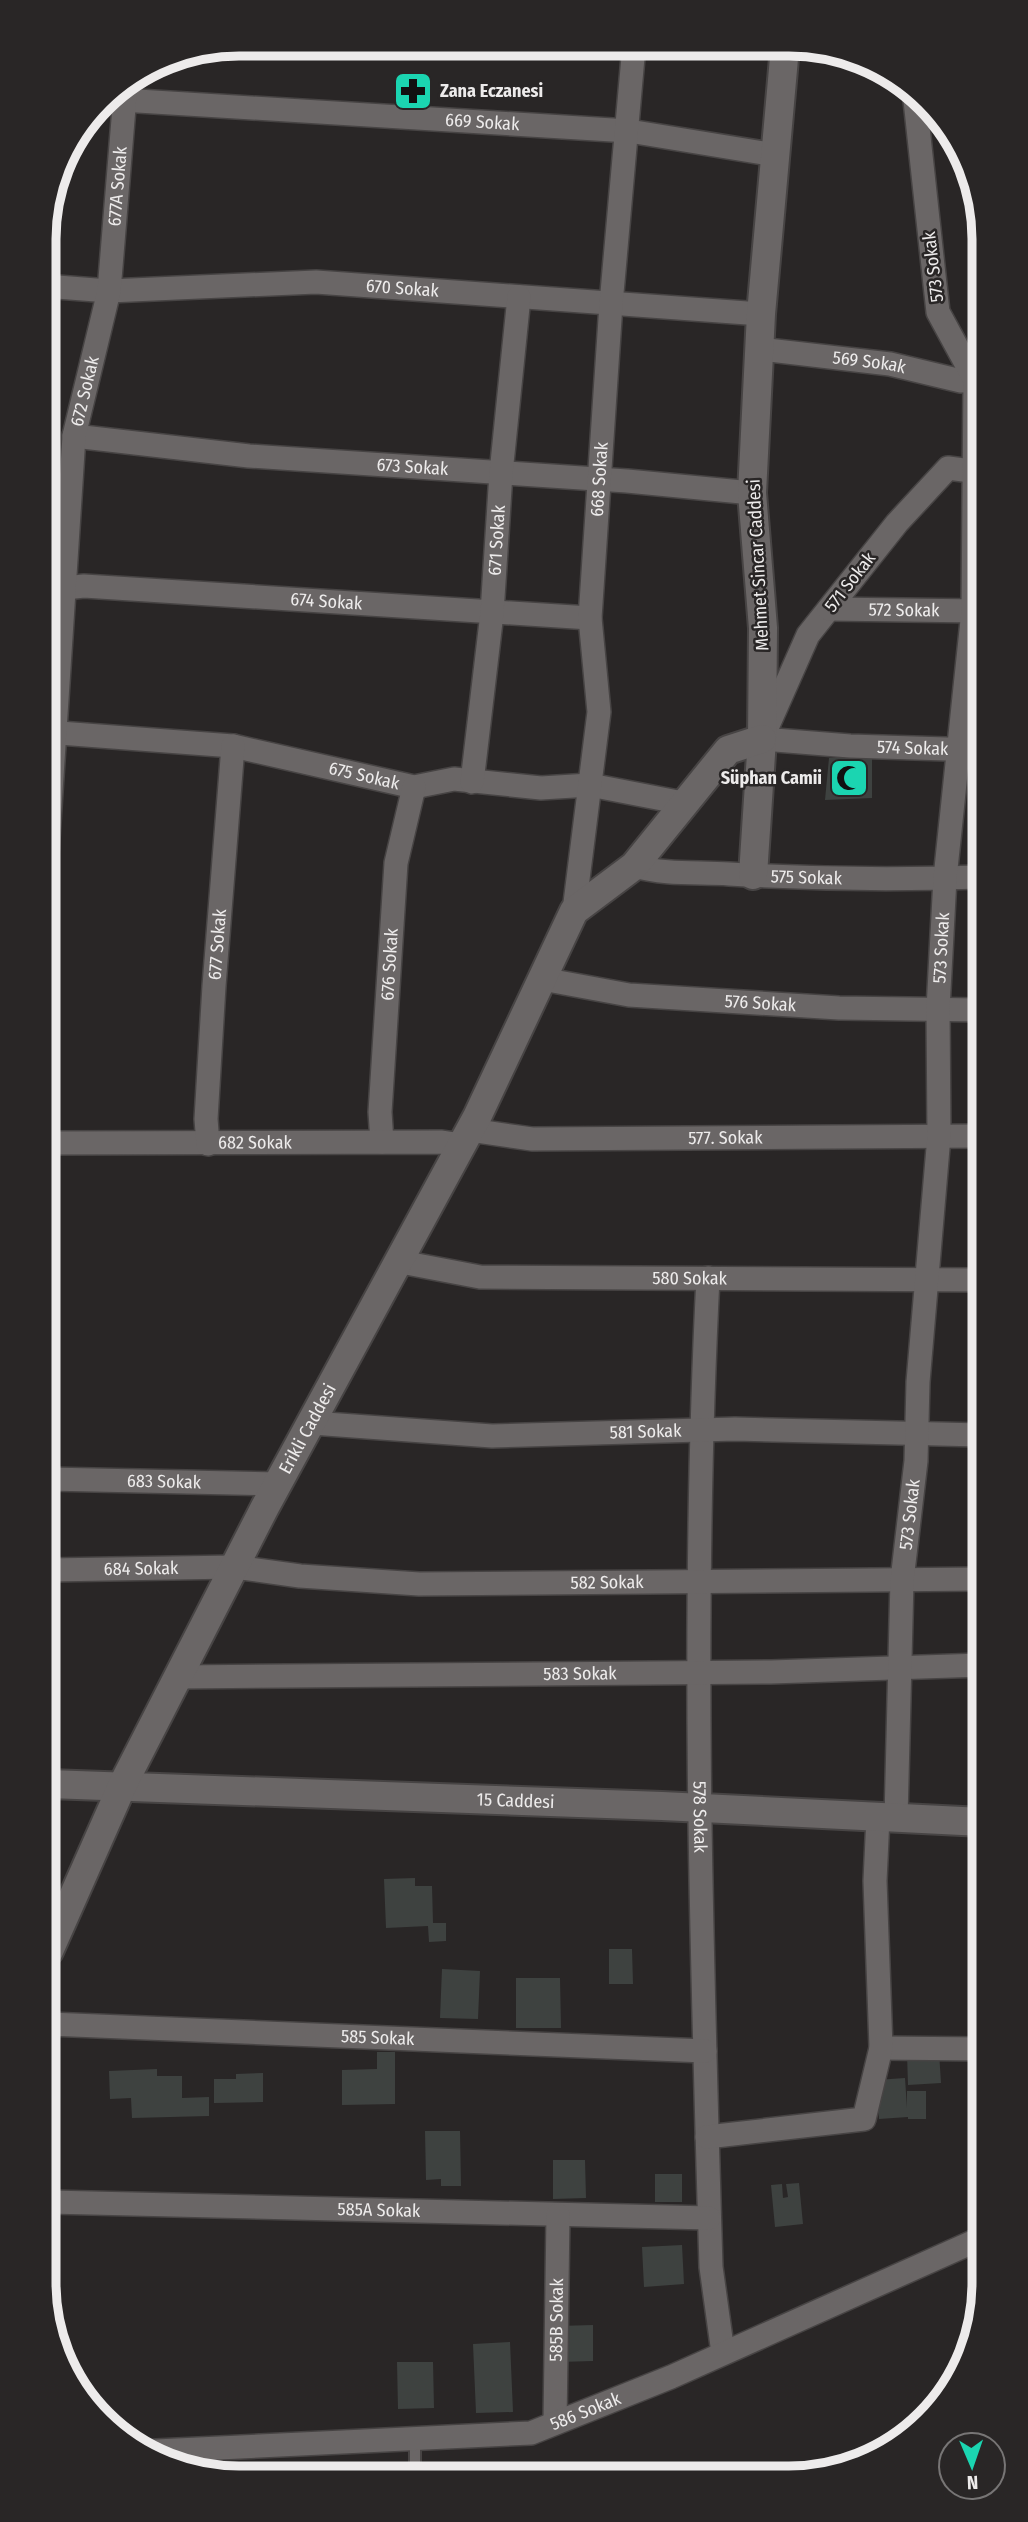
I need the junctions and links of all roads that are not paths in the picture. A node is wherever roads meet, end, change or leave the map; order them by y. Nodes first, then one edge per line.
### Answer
1 (633, 56) edge
2 (784, 56) edge
3 (127, 95) edge
4 (119, 101) edge
5 (916, 107) edge
6 (629, 131) junction
7 (776, 155) junction
8 (56, 287) edge
9 (109, 291) junction
10 (519, 297) junction
11 (611, 304) junction
12 (761, 314) junction
13 (760, 349) junction
14 (972, 371) edge
15 (972, 380) edge
16 (74, 436) junction
17 (972, 471) edge
18 (501, 473) junction
19 (601, 480) junction
20 (752, 494) junction
21 (65, 588) junction
22 (830, 609) junction
23 (972, 611) edge
24 (492, 613) junction
25 (590, 618) junction
26 (56, 674) edge
27 (972, 704) edge
28 (56, 732) edge
29 (762, 739) junction
30 (233, 746) junction
31 (970, 750) edge
32 (472, 782) junction
33 (590, 785) junction
34 (414, 787) junction
35 (683, 803) junction
36 (634, 866) junction
37 (753, 875) junction
38 (972, 877) edge
39 (945, 878) junction
40 (574, 911) junction
41 (542, 979) junction
42 (938, 1009) junction
43 (972, 1010) edge
44 (939, 1136) junction
45 (972, 1136) edge
46 (466, 1138) junction
47 (382, 1142) junction
48 (56, 1143) edge
49 (208, 1144) junction
50 (401, 1262) junction
51 (708, 1278) junction
52 (927, 1280) junction
53 (972, 1280) edge
54 (312, 1423) junction
55 (700, 1430) junction
56 (918, 1434) junction
57 (972, 1435) edge
58 (56, 1479) edge
59 (278, 1484) junction
60 (235, 1567) junction
61 (56, 1570) edge
62 (972, 1579) edge
63 (902, 1580) junction
64 (697, 1582) junction
65 (972, 1665) edge
66 (899, 1668) junction
67 (696, 1672) junction
68 (178, 1676) junction
69 (56, 1784) edge
70 (123, 1784) junction
71 (699, 1808) junction
72 (887, 1817) junction
73 (972, 1821) edge
74 (56, 1935) edge
75 (56, 2024) edge
76 (881, 2048) junction
77 (972, 2049) edge
78 (705, 2052) junction
79 (707, 2137) junction
80 (56, 2202) edge
81 (558, 2215) junction
82 (709, 2218) junction
83 (972, 2242) edge
84 (723, 2353) junction
85 (555, 2423) junction
86 (415, 2439) junction
87 (205, 2449) junction
88 (167, 2451) edge
89 (207, 2463) edge
90 (415, 2466) edge

1 - 6 street, 668 Sokak
2 - 7 street, Mehmet Sincar Caddesi
3 - 6 street, 669 Sokak
4 - 9 street, 677A Sokak
5 - 14 street, 573 Sokak
6 - 7 street, 669 Sokak
6 - 11 street, 668 Sokak
7 - 12 street, Mehmet Sincar Caddesi
8 - 9 street, 670 Sokak
9 - 10 street, 670 Sokak
9 - 16 street, 672 Sokak
10 - 11 street, 670 Sokak
10 - 18 street, 671 Sokak
11 - 12 street, 670 Sokak
11 - 19 street, 668 Sokak
12 - 13 street, Mehmet Sincar Caddesi
13 - 15 street, 569 Sokak
13 - 20 street, Mehmet Sincar Caddesi
16 - 18 street, 673 Sokak
16 - 21 street, 672 Sokak
17 - 22 street, 571 Sokak
18 - 19 street, 673 Sokak
18 - 24 street, 671 Sokak
19 - 20 street, 673 Sokak
19 - 25 street, 668 Sokak
20 - 29 street, Mehmet Sincar Caddesi
21 - 24 street, 674 Sokak
21 - 26 street, 672 Sokak
22 - 23 street, 572 Sokak
22 - 29 street, 571 Sokak
24 - 25 street, 674 Sokak
24 - 32 street, 671 Sokak
25 - 33 street, 668 Sokak
27 - 31 street, 573 Sokak
28 - 30 street, 675 Sokak
29 - 31 street, 574 Sokak
29 - 35 street
29 - 37 street, Mehmet Sincar Caddesi
30 - 34 street, 675 Sokak
30 - 49 street, 677 Sokak
31 - 39 street, 573 Sokak
32 - 33 street, 675 Sokak
32 - 34 street, 675 Sokak
33 - 35 street, 675 Sokak
33 - 40 street, 668 Sokak
34 - 47 street, 676 Sokak
35 - 36 street
36 - 37 street, 575 Sokak
36 - 40 street
37 - 39 street, 575 Sokak
38 - 39 street, 575 Sokak
39 - 42 street, 573 Sokak
40 - 41 street, Erikli Caddesi
41 - 42 street, 576 Sokak
41 - 46 street, Erikli Caddesi
42 - 43 street, 576 Sokak
42 - 44 street, 573 Sokak
44 - 45 street, 577. Sokak
44 - 46 street, 577. Sokak
44 - 52 street, 573 Sokak
46 - 47 street, 682 Sokak
46 - 50 street, Erikli Caddesi
47 - 49 street, 682 Sokak
48 - 49 street, 682 Sokak
50 - 51 street, 580 Sokak
50 - 54 street, Erikli Caddesi
51 - 52 street, 580 Sokak
51 - 55 street, 578 Sokak
52 - 53 street, 580 Sokak
52 - 56 street, 573 Sokak
54 - 55 street, 581 Sokak
54 - 59 street, Erikli Caddesi
55 - 56 street, 581 Sokak
55 - 64 street, 578 Sokak
56 - 57 street, 581 Sokak
56 - 63 street, 573 Sokak
58 - 59 street, 683 Sokak
59 - 60 street, Erikli Caddesi
60 - 61 street, 684 Sokak
60 - 64 street, 582 Sokak
60 - 68 street, Erikli Caddesi
62 - 63 street, 582 Sokak
63 - 64 street, 582 Sokak
63 - 66 street, 573 Sokak
64 - 67 street, 578 Sokak
65 - 66 street, 583 Sokak
66 - 67 street, 583 Sokak
66 - 72 street, 573 Sokak
67 - 68 street, 583 Sokak
67 - 71 street, 578 Sokak
68 - 70 street, Erikli Caddesi
69 - 70 street, 15 Caddesi
70 - 71 street, 15 Caddesi
70 - 74 street, Erikli Caddesi
71 - 72 street, 15 Caddesi
71 - 78 street, 578 Sokak
72 - 73 street, 15 Caddesi
72 - 76 street, 573 Sokak
75 - 78 street, 585 Sokak
76 - 77 street
76 - 79 street, 573 Sokak
78 - 79 street, 578 Sokak
79 - 82 street, 578 Sokak
80 - 81 street, 585A Sokak
81 - 82 street, 585A Sokak
81 - 85 street, 585B Sokak
82 - 84 street, 578 Sokak
83 - 84 street, 586 Sokak
84 - 85 street, 586 Sokak
85 - 86 street, 586 Sokak
86 - 87 street, 586 Sokak
86 - 90 lane
87 - 88 street, 586 Sokak
87 - 89 lane

